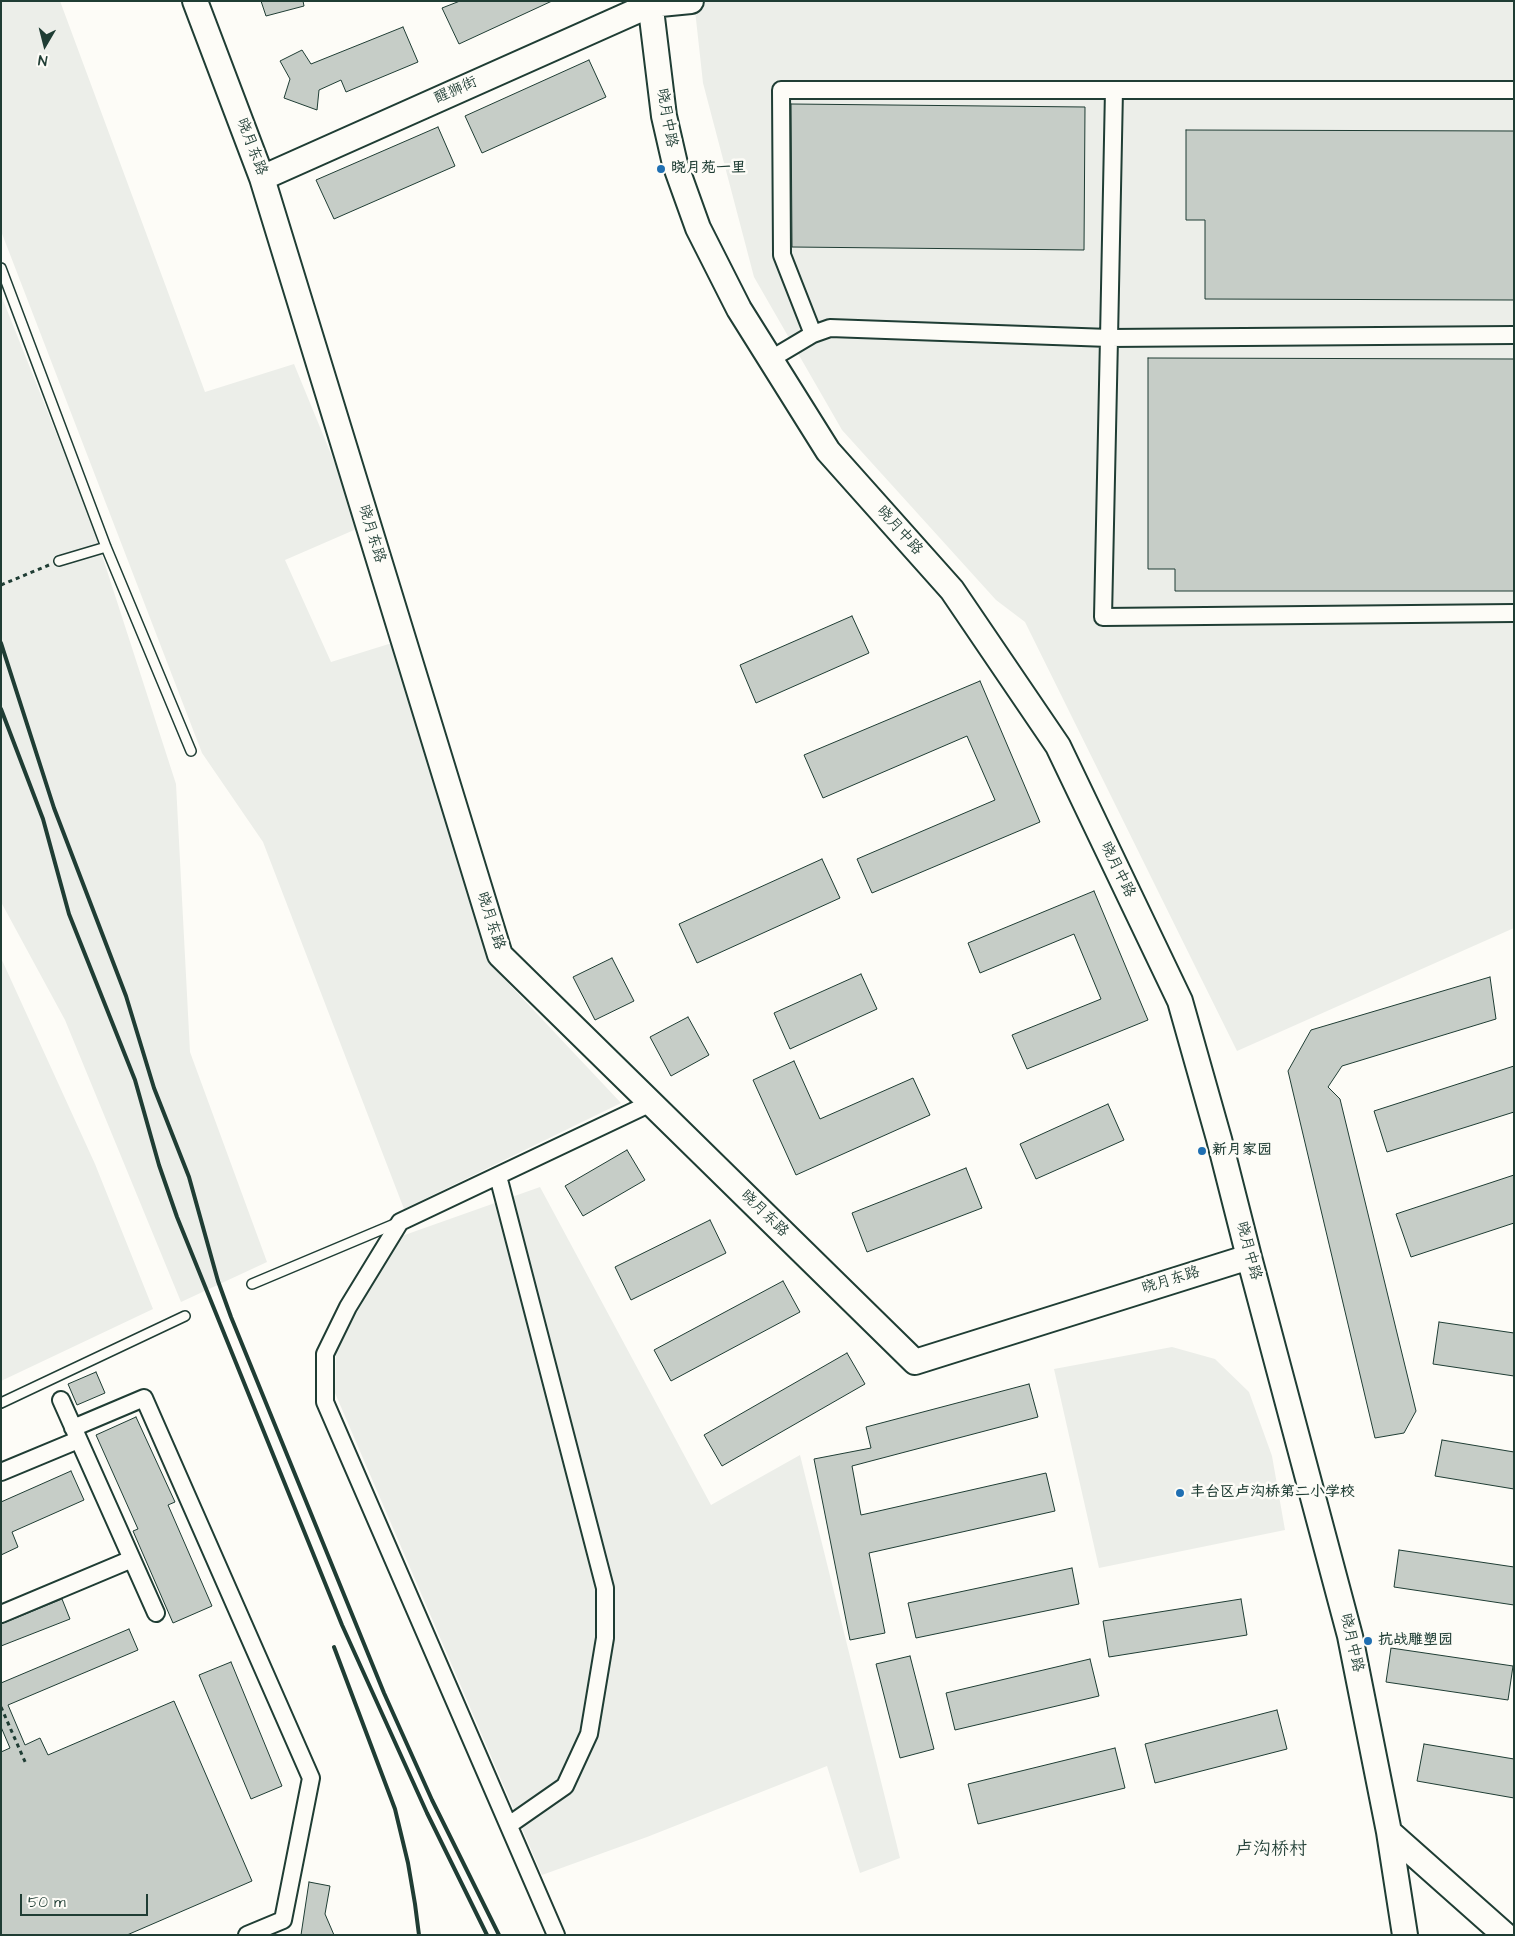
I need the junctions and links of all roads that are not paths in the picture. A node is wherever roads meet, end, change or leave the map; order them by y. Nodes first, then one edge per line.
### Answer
1 (195, 1) edge
2 (691, 1) edge
3 (653, 2) edge
4 (1114, 90) junction
5 (1514, 90) edge
6 (262, 178) junction
7 (1, 268) edge
8 (813, 334) junction
9 (1514, 335) edge
10 (1108, 338) junction
11 (771, 359) junction
12 (106, 547) junction
13 (59, 562) road end
14 (1514, 613) edge
15 (191, 752) dead end
16 (651, 1103) junction
17 (498, 1176) junction
18 (400, 1222) junction
19 (1249, 1257) junction
20 (252, 1284) dead end
21 (185, 1316) dead end
22 (61, 1400) dead end
23 (1, 1403) edge
24 (76, 1434) junction
25 (1, 1472) edge
26 (132, 1559) junction
27 (156, 1613) dead end
28 (1, 1614) edge
29 (509, 1825) junction
30 (1389, 1832) junction
31 (247, 1935) edge
32 (556, 1935) edge
33 (1405, 1935) edge
34 (1505, 1935) edge

1 - 6 street, 晓月东路
2 - 3 street, 醒狮街
3 - 6 street, 醒狮街
3 - 11 street, 晓月中路
4 - 5 street
4 - 8 street
4 - 10 street
6 - 16 street, 晓月东路
7 - 12 lane
8 - 10 street
8 - 11 street
9 - 10 street
10 - 14 street
11 - 19 street, 晓月中路
12 - 13 lane
12 - 15 lane
16 - 17 street
16 - 19 street, 晓月东路
17 - 18 street
17 - 29 street
18 - 20 lane
18 - 29 street
19 - 30 street, 晓月中路
21 - 23 lane
22 - 24 street
24 - 25 street
24 - 26 street
24 - 31 street
26 - 27 street
26 - 28 street
29 - 32 street
30 - 33 street, 晓月中路
30 - 34 street

